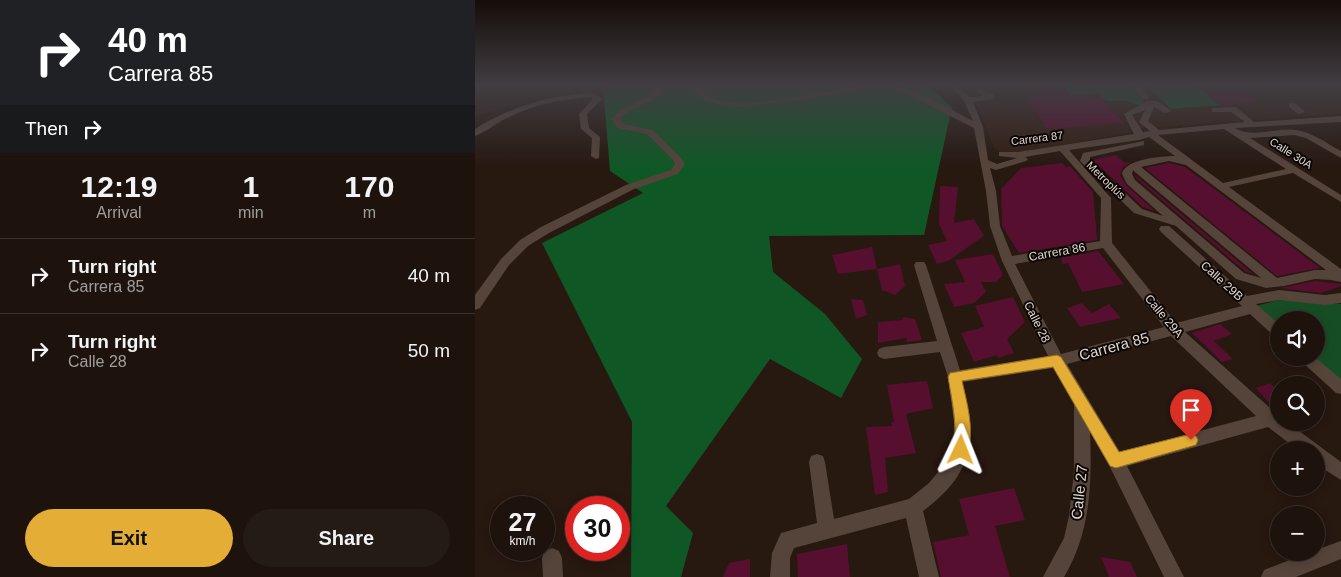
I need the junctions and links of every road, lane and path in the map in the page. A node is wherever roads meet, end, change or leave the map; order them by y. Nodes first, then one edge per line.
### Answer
1 (509, 113) edge
2 (584, 113) edge
3 (619, 113) edge
4 (948, 113) edge
5 (973, 113) edge
6 (1130, 113) edge
7 (1146, 113) edge
8 (1238, 113) edge
9 (1341, 118) edge
10 (1253, 125) junction
11 (1227, 127) junction
12 (475, 132) edge
13 (980, 132) junction
14 (1156, 133) junction
15 (1241, 136) junction
16 (1137, 137) junction
17 (1168, 147) junction
18 (1065, 152) junction
19 (999, 153) junction
20 (1341, 155) edge
21 (596, 156) dead end
22 (983, 160) junction
23 (1190, 163) junction
24 (1005, 165) junction
25 (1138, 165) junction
26 (1294, 170) junction
27 (1226, 185) dead end
28 (991, 191) junction
29 (1341, 199) edge
30 (1180, 225) junction
31 (1165, 229) dead end
32 (1106, 244) junction
33 (1008, 260) junction
34 (920, 265) dead end
35 (1341, 277) edge
36 (1275, 284) junction
37 (1341, 298) edge
38 (475, 305) edge
39 (1249, 305) junction
40 (1270, 324) edge
41 (1174, 330) junction
42 (945, 346) junction
43 (884, 353) dead end
44 (1057, 361) junction
45 (1316, 366) edge
46 (955, 377) junction
47 (1341, 388) edge
48 (1081, 402) junction
49 (1270, 419) joint
50 (1286, 431) edge
51 (1299, 441) edge
52 (1325, 460) edge
53 (1116, 461) junction
54 (817, 462) dead end
55 (1341, 472) edge
56 (913, 507) junction
57 (827, 529) junction
58 (1341, 550) edge
59 (780, 577) edge
60 (929, 577) edge
61 (1053, 577) edge
62 (1174, 577) edge
63 (1271, 577) edge

1 - 12 street
2 - 21 street
3 - 38 street
4 - 13 street
5 - 13 street, Calle 28
6 - 16 street
7 - 14 street, Metroplús
8 - 10 street
9 - 10 street, Carrera 87
10 - 11 street, Carrera 87
11 - 14 street, Carrera 87
11 - 15 street, Calle 30A
13 - 19 street, Carrera 87
13 - 22 street, Calle 28
14 - 16 street, Carrera 87
14 - 17 street, Metroplús
15 - 20 street
15 - 26 street, Calle 30A
16 - 18 street, Carrera 87
16 - 19 street, Carrera 87
17 - 23 street, Metroplús
17 - 30 street, Metroplús
18 - 24 street, Carrera 87
18 - 32 street
19 - 22 street
19 - 24 street
22 - 24 street
22 - 28 street, Calle 28
23 - 25 street, Metroplús
23 - 35 street, Metroplús
24 - 28 street
25 - 30 street, Metroplús
25 - 36 street
26 - 27 street
26 - 29 street, Calle 30A
28 - 33 street, Calle 28
30 - 36 street, Metroplús
31 - 39 street, Calle 29B
32 - 33 street, Carrera 86
32 - 41 street, Calle 29A
33 - 44 street, Calle 28
34 - 42 street
35 - 36 street, Metroplús
37 - 39 street, Carrera 85
39 - 40 street, Calle 29B
39 - 41 street, Carrera 85
41 - 44 street, Carrera 85
41 - 49 street, Calle 29A
42 - 43 street
42 - 46 street
44 - 46 street, Carrera 85
44 - 48 street, Calle 28
45 - 47 street
46 - 56 street
48 - 53 street, Calle 28
48 - 61 street, Calle 27
49 - 53 street
50 - 51 street, Calle 29A
52 - 55 street
53 - 62 street, Calle 28
54 - 57 street
56 - 57 street
56 - 60 street
57 - 59 street
58 - 63 street

